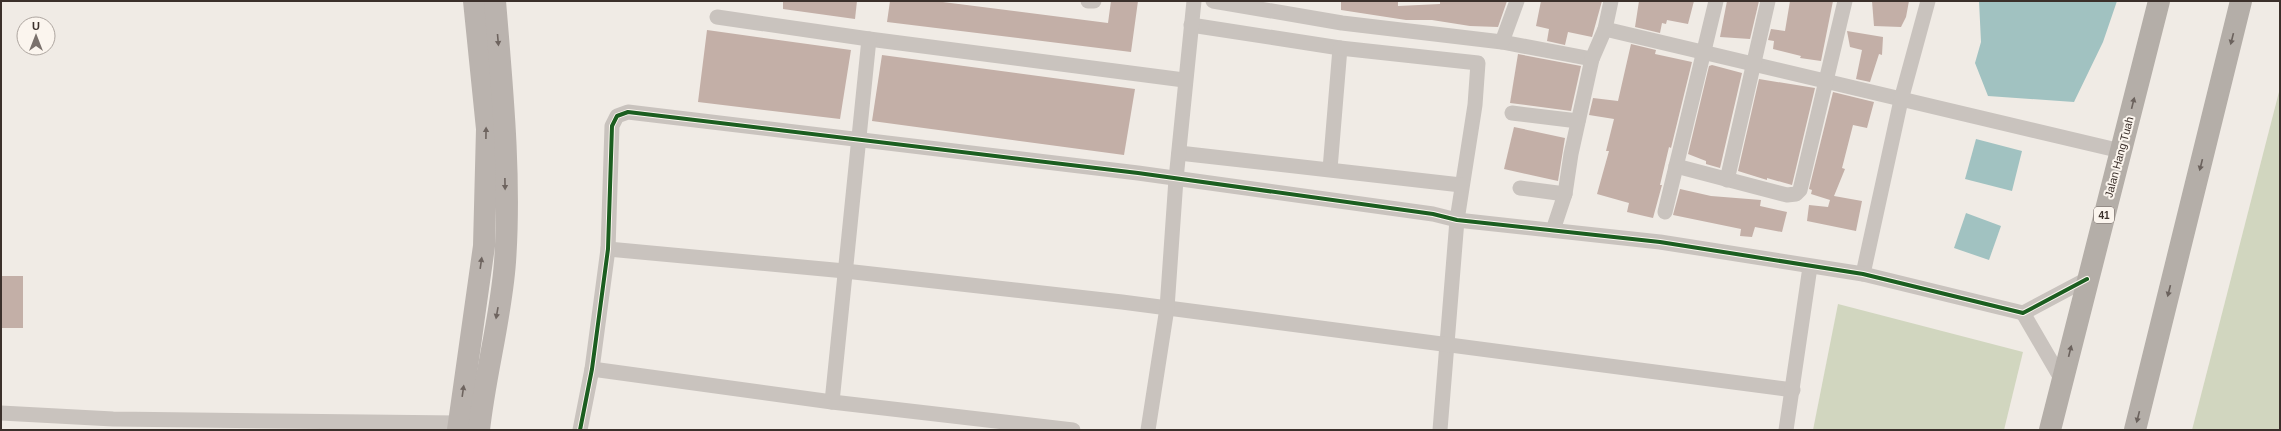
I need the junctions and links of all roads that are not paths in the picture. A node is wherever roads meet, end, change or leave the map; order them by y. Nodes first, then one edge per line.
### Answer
1 (474, 1) edge
2 (495, 1) edge
3 (1088, 1) edge
4 (1094, 1) edge
5 (1194, 1) edge
6 (1213, 1) edge
7 (1517, 1) edge
8 (1612, 1) edge
9 (1716, 1) edge
10 (1768, 1) edge
11 (1845, 1) edge
12 (1928, 1) edge
13 (2159, 1) edge
14 (2241, 1) edge
15 (717, 17) dead end
16 (1191, 25) junction
17 (1605, 29) junction
18 (869, 39) junction
19 (1502, 42) junction
20 (1340, 48) junction
21 (1703, 54) junction
22 (1592, 59) junction
23 (1753, 66) junction
24 (1184, 80) junction
25 (1825, 82) junction
26 (1901, 100) junction
27 (1512, 113) dead end
28 (1578, 121) junction
29 (858, 140) junction
30 (2121, 150) junction
31 (1180, 153) junction
32 (1676, 166) junction
33 (1330, 170) junction
34 (1176, 179) junction
35 (1727, 180) junction
36 (1461, 185) junction
37 (1520, 188) dead end
38 (1565, 194) junction
39 (1665, 212) dead end
40 (1457, 220) junction
41 (1553, 230) junction
42 (608, 249) junction
43 (1810, 267) junction
44 (845, 271) junction
45 (1863, 274) junction
46 (2087, 279) junction
47 (1167, 308) junction
48 (2023, 313) junction
49 (1448, 346) junction
50 (592, 370) junction
51 (2062, 380) junction
52 (1793, 390) junction
53 (832, 402) junction
54 (1, 413) edge
55 (458, 427) edge
56 (479, 430) edge
57 (580, 430) edge
58 (1073, 430) edge
59 (1148, 430) edge
60 (1440, 430) edge
61 (1786, 430) edge
62 (2050, 430) edge
63 (2135, 430) edge

55 -> 1 main road
2 -> 56 main road
3 - 4 street
5 - 16 street
6 - 19 street
7 - 19 street
8 - 17 street
9 - 21 street
10 - 23 street
11 - 25 street
12 - 26 street
30 -> 13 highway, Jalan Hang Tuah / 41
14 -> 63 highway
15 - 18 street
16 - 20 street
16 - 24 street
17 - 21 street
17 - 22 street
18 - 24 street
18 - 29 street
19 - 22 street
20 - 33 street
20 - 36 street
21 - 23 street
21 - 32 street
22 - 28 street
23 - 25 street
23 - 35 street
24 - 31 street
25 - 26 street
25 - 35 street
26 - 30 street
26 - 45 street
27 - 28 street
28 - 38 street
29 - 34 street
29 - 42 street
29 - 44 street
30 - 46 highway, Jalan Hang Tuah / 41
31 - 33 street
31 - 34 street
32 - 35 street
32 - 39 street
33 - 36 street
34 - 40 street
34 - 47 street
36 - 40 street
37 - 38 street
38 - 41 street
40 - 41 street
40 - 49 street
41 - 43 street
42 - 44 street
42 - 50 street
43 - 45 street
43 - 52 street
44 - 47 street
44 - 53 street
45 - 48 street
46 - 48 street
51 -> 46 highway, Jalan Hang Tuah / 41
47 - 49 street
47 - 59 street
48 - 51 street
49 - 52 street
49 - 60 street
50 - 53 street
50 - 57 street
51 - 62 highway, Jalan Hang Tuah / 41
52 - 61 street
53 - 58 street
54 - 55 street

